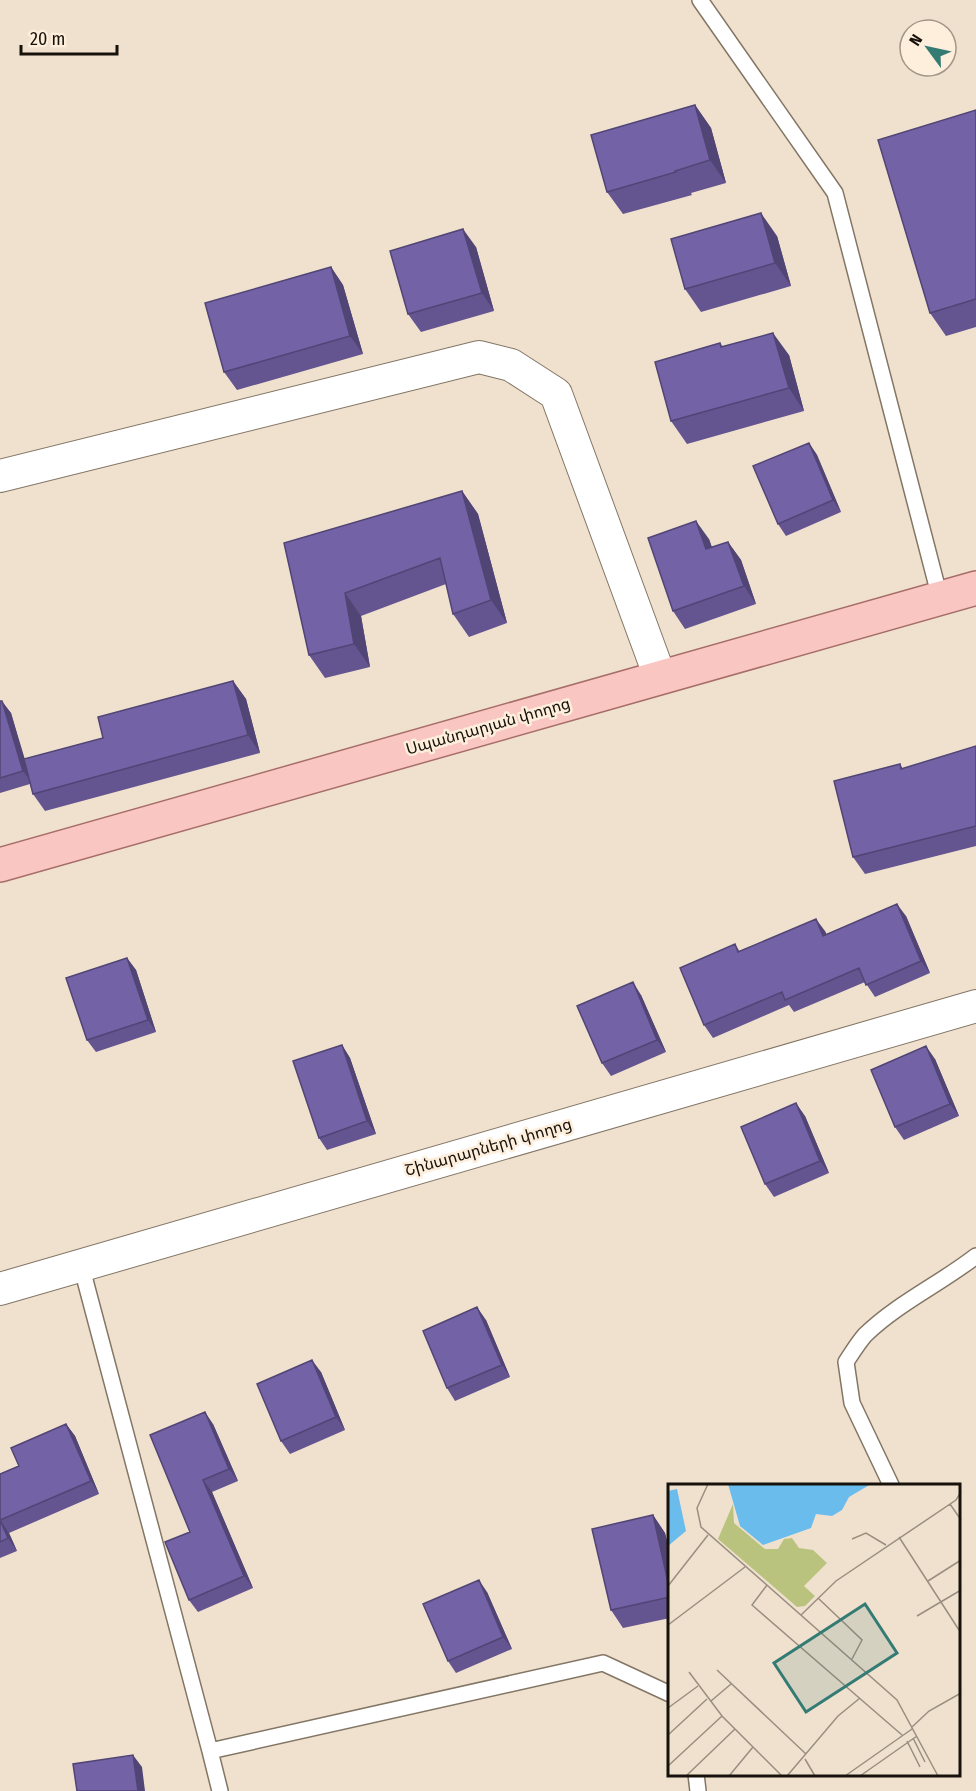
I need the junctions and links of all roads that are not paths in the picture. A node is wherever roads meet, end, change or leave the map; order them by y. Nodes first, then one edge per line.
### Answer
1 (700, 0) edge
2 (0, 476) edge
3 (976, 588) edge
4 (940, 598) junction
5 (660, 677) junction
6 (0, 865) edge
7 (976, 1006) edge
8 (976, 1256) edge
9 (81, 1265) junction
10 (0, 1289) edge
11 (891, 1484) edge
12 (668, 1693) edge
13 (210, 1751) junction
14 (696, 1776) edge
15 (220, 1791) edge
16 (698, 1791) edge

1 - 4 lane
2 - 5 street
3 - 4 main road, Սպանդարյան փողոց
4 - 5 main road, Սպանդարյան փողոց
5 - 6 main road, Սպանդարյան փողոց
7 - 9 street, Շինարարների փողոց
8 - 11 lane
9 - 10 street, Շինարարների փողոց
9 - 13 lane
12 - 13 lane
13 - 15 lane
14 - 16 lane

